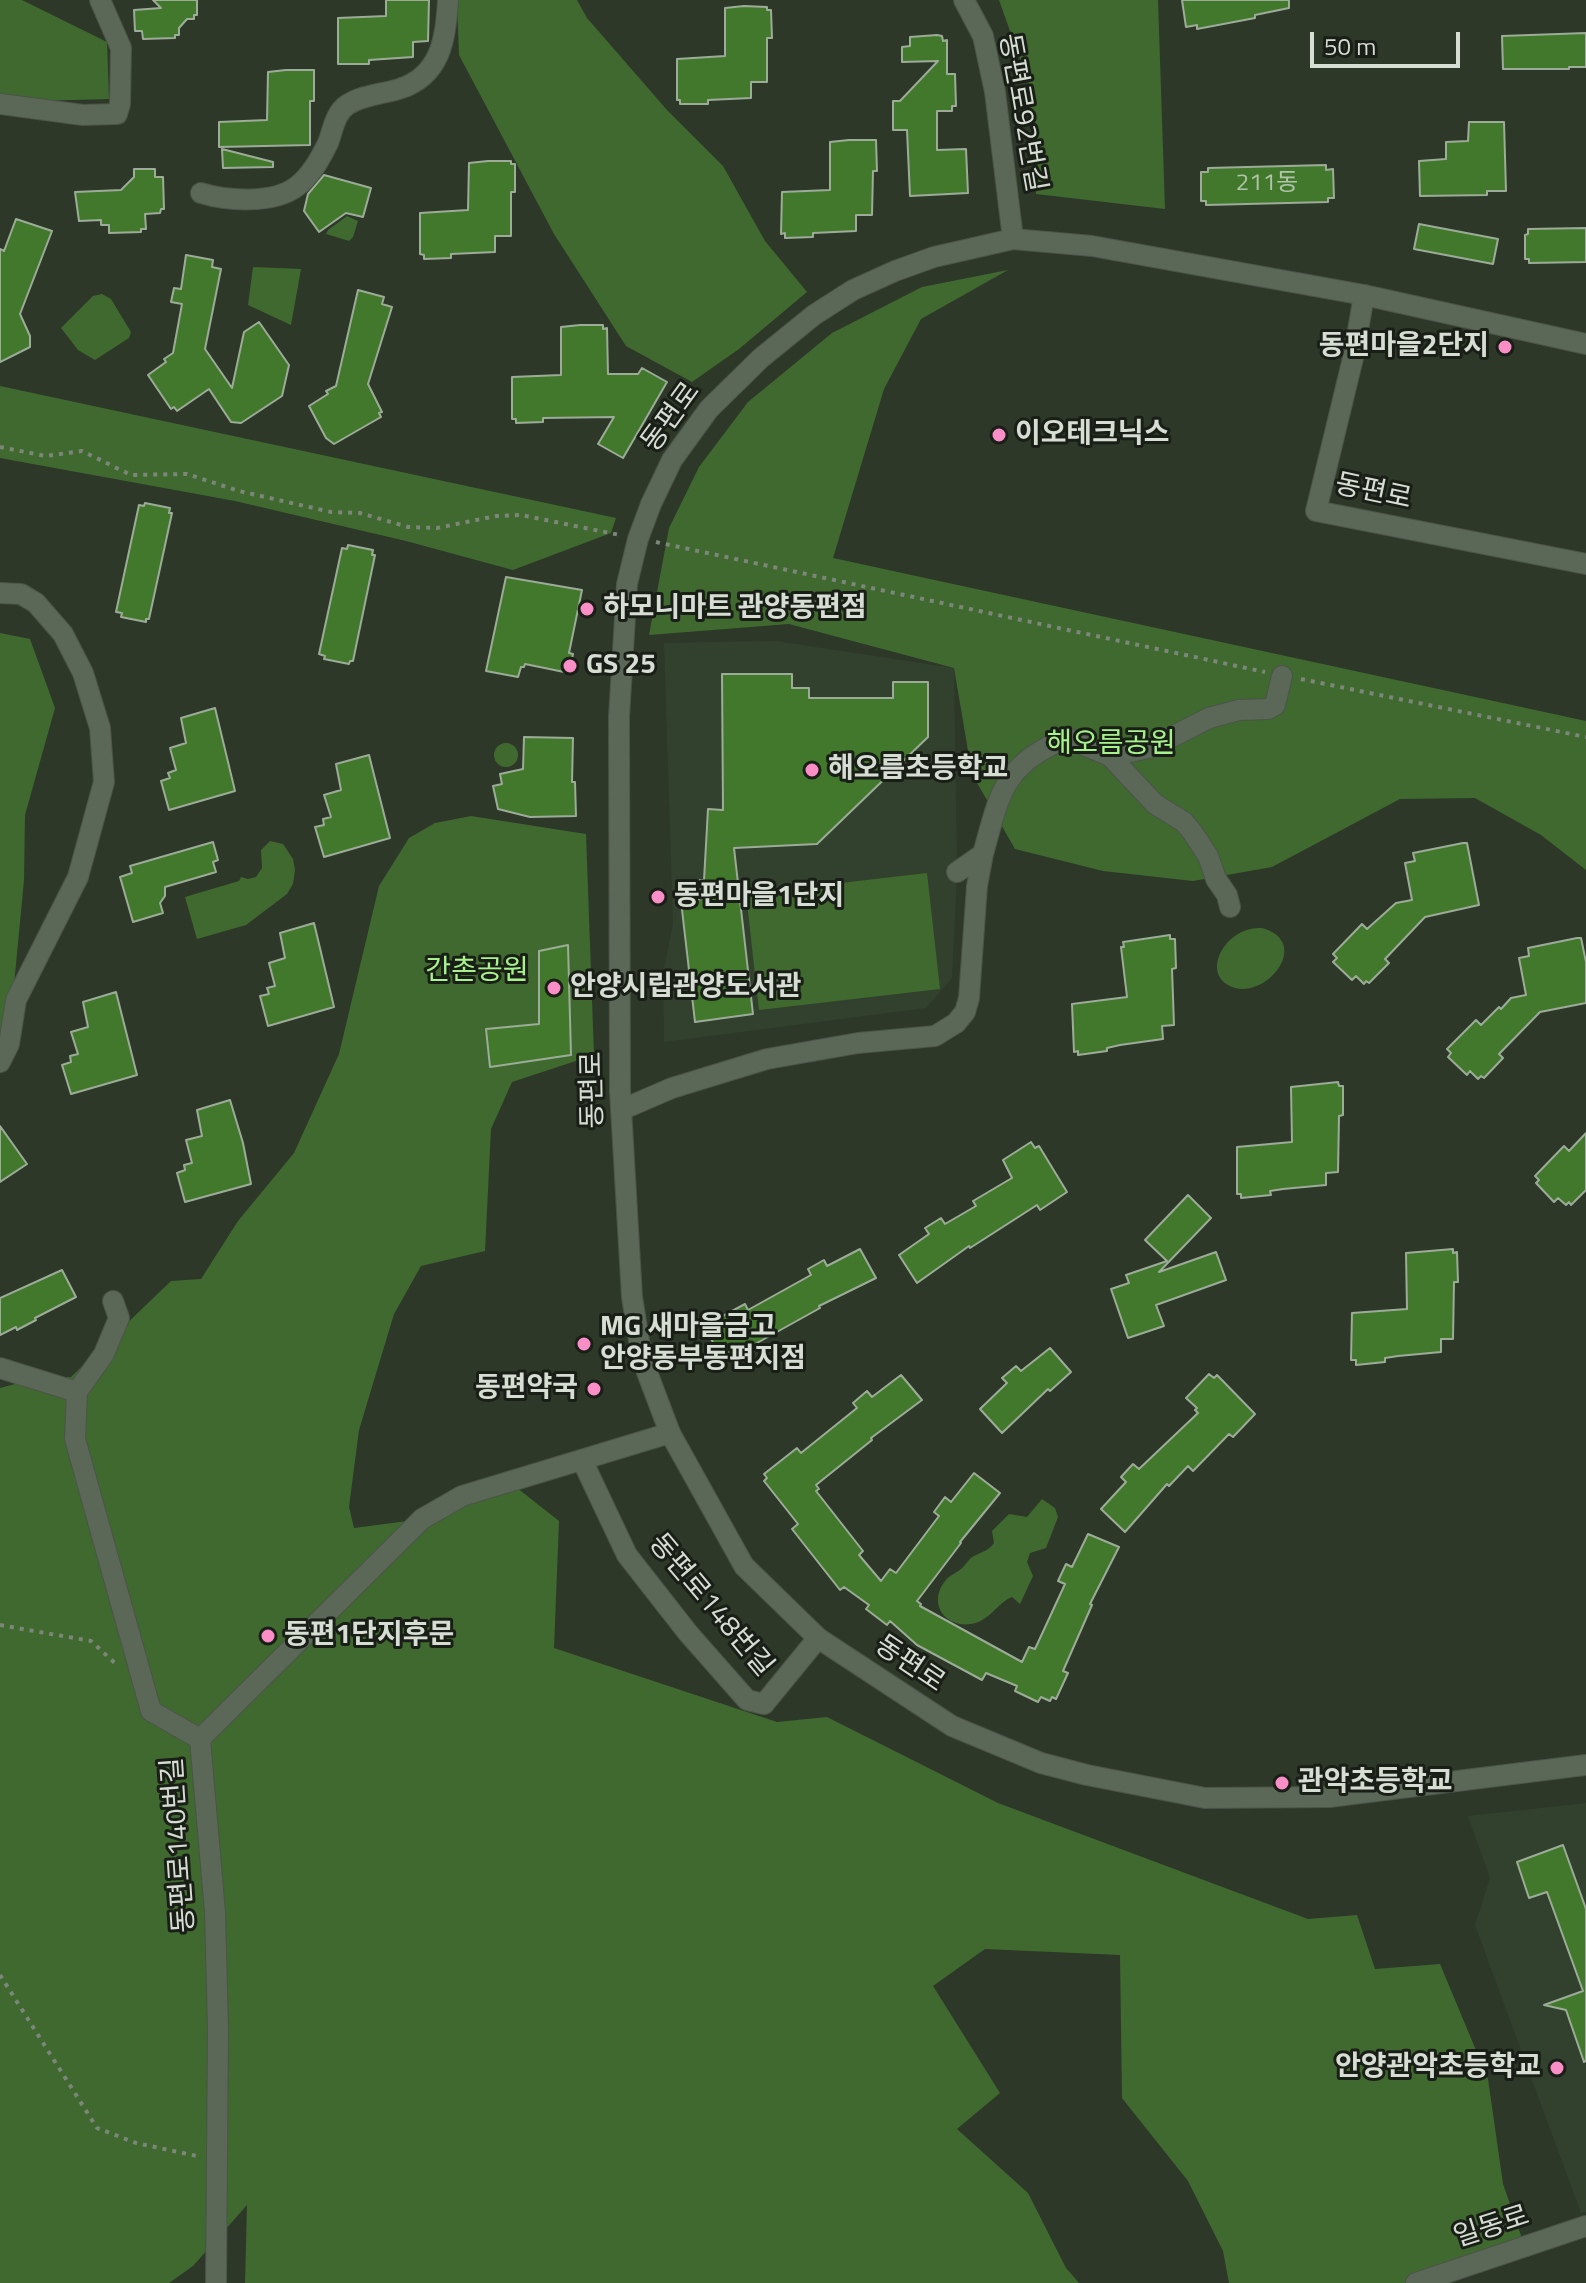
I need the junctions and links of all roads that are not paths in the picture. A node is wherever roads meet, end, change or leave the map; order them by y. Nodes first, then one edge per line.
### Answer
1 (100, 0) edge
2 (448, 0) edge
3 (964, 0) edge
4 (0, 104) edge
5 (201, 193) dead end
6 (1013, 239) junction
7 (1364, 295) junction
8 (1586, 344) edge
9 (1586, 564) edge
10 (0, 593) edge
11 (1282, 676) road end
12 (1110, 756) junction
13 (983, 854) junction
14 (957, 872) dead end
15 (1230, 907) dead end
16 (0, 1062) edge
17 (621, 1110) junction
18 (113, 1301) dead end
19 (0, 1368) edge
20 (77, 1392) junction
21 (670, 1433) junction
22 (582, 1460) junction
23 (818, 1638) junction
24 (200, 1739) junction
25 (1586, 1765) edge
26 (1586, 2226) edge
27 (216, 2283) edge
28 (1416, 2283) edge

1 - 4 street
2 - 5 street
3 - 6 street, 동편로92번길
6 - 7 street, 동편로
6 - 17 street, 동편로
7 - 8 street, 동편로
7 - 9 street, 동편로
10 - 16 street
11 - 12 street
12 - 13 street
12 - 15 street
13 - 14 street
13 - 17 street
17 - 21 street, 동편로
18 - 20 street
19 - 20 street
20 - 24 street
21 - 22 street, 동편로140번길
21 - 23 street, 동편로
22 - 23 street, 동편로148번길
22 - 24 street, 동편로140번길
23 - 25 street, 동편로
24 - 27 street, 동편로140번길
26 - 28 street, 일동로

